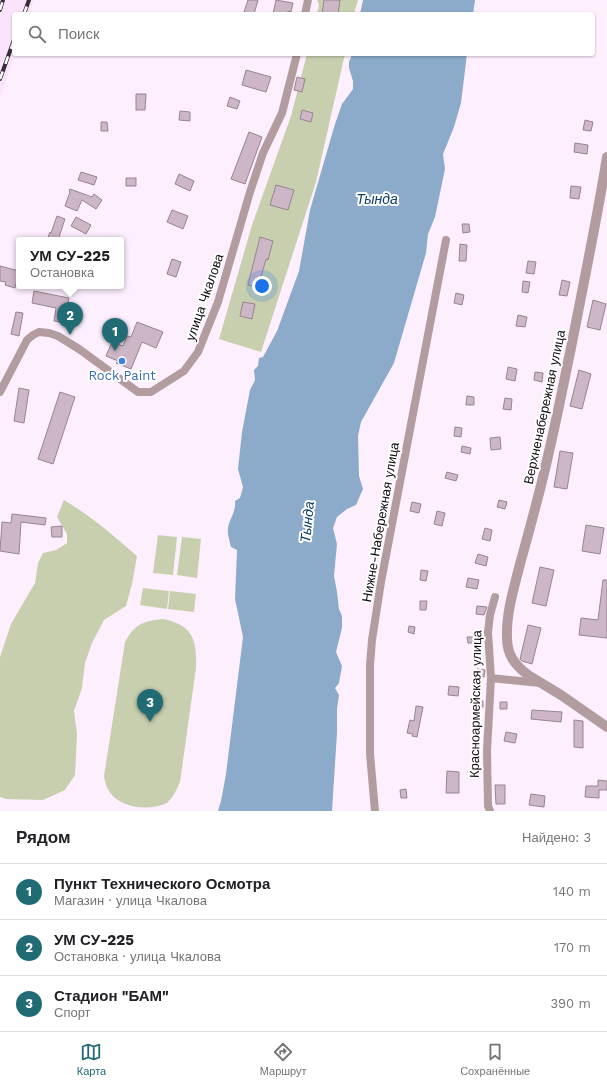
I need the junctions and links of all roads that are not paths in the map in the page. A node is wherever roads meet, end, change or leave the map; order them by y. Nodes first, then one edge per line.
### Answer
1 (308, 0) edge
2 (305, 12) edge
3 (296, 56) edge
4 (607, 157) edge
5 (446, 240) dead end
6 (0, 392) edge
7 (495, 597) dead end
8 (491, 678) junction
9 (540, 683) junction
10 (607, 727) edge
11 (375, 811) edge
12 (490, 811) edge

1 - 2 street
3 - 6 street, улица Чкалова
4 - 9 street, Верхненабережная улица
5 - 11 street, Нижне-Набережная улица
7 - 8 street, Красноармейская улица
8 - 9 street
8 - 12 street, Красноармейская улица
9 - 10 street

